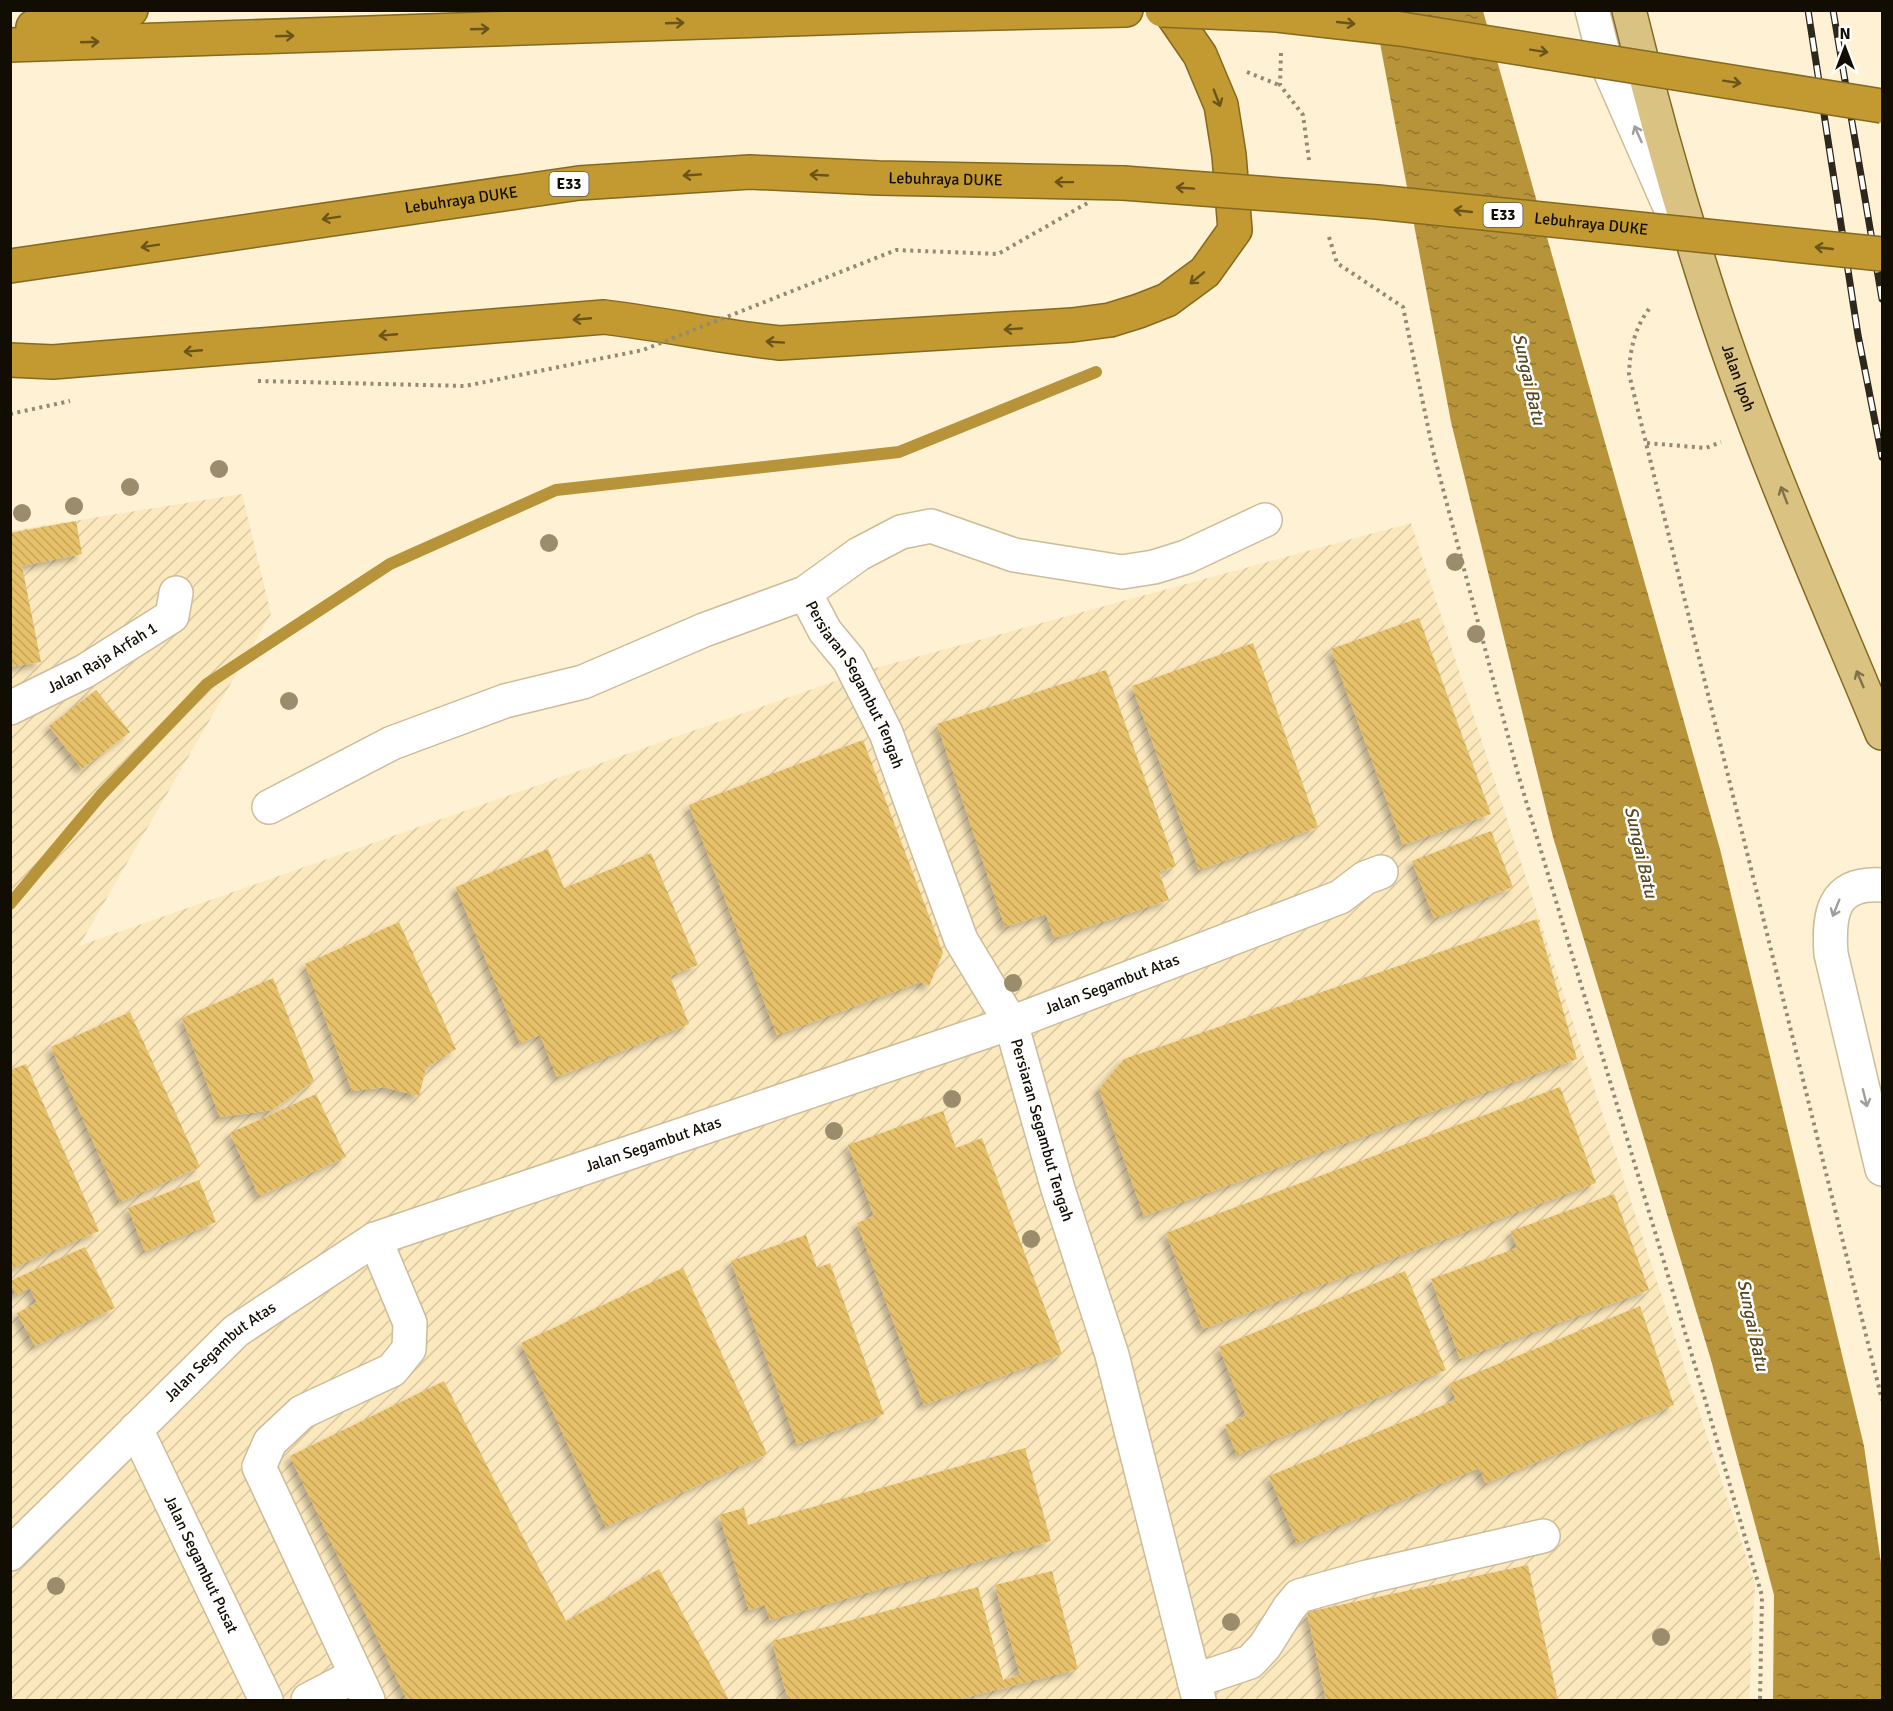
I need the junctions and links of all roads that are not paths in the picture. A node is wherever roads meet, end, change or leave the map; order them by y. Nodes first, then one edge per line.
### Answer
1 (131, 10) edge
2 (1126, 10) edge
3 (1162, 10) edge
4 (1169, 10) edge
5 (1200, 10) edge
6 (1592, 10) edge
7 (1629, 10) edge
8 (10, 31) edge
9 (10, 45) edge
10 (1882, 106) edge
11 (1235, 230) junction
12 (1882, 254) edge
13 (10, 266) edge
14 (1712, 303) junction
15 (10, 360) edge
16 (1265, 520) dead end
17 (176, 593) dead end
18 (805, 593) junction
19 (10, 708) edge
20 (1882, 733) edge
21 (269, 807) dead end
22 (1381, 872) dead end
23 (1882, 885) edge
24 (1011, 1023) junction
25 (1882, 1169) edge
26 (375, 1239) junction
27 (136, 1429) junction
28 (1543, 1536) dead end
29 (10, 1554) edge
30 (362, 1688) edge
31 (1196, 1691) edge
32 (266, 1701) edge
33 (308, 1701) edge

1 - 8 highway
9 -> 2 highway
3 -> 10 highway, bridge
4 -> 11 highway
5 - 11 highway
14 -> 6 street
7 - 14 main road, Jalan Ipoh
11 -> 15 highway
12 -> 13 highway, Lebuhraya DUKE / E33, bridge
20 -> 14 main road, Jalan Ipoh
16 - 18 street
17 - 19 street, Jalan Raja Arfah 1
18 - 21 street
18 - 24 street, Persiaran Segambut Tengah
22 - 24 street, Jalan Segambut Atas
23 -> 25 street
24 - 26 street, Jalan Segambut Atas
24 - 31 street, Persiaran Segambut Tengah
26 - 27 street, Jalan Segambut Atas
26 - 30 street
27 - 29 street, Jalan Segambut Atas
27 - 32 street, Jalan Segambut Pusat
28 - 31 street
30 - 33 street

